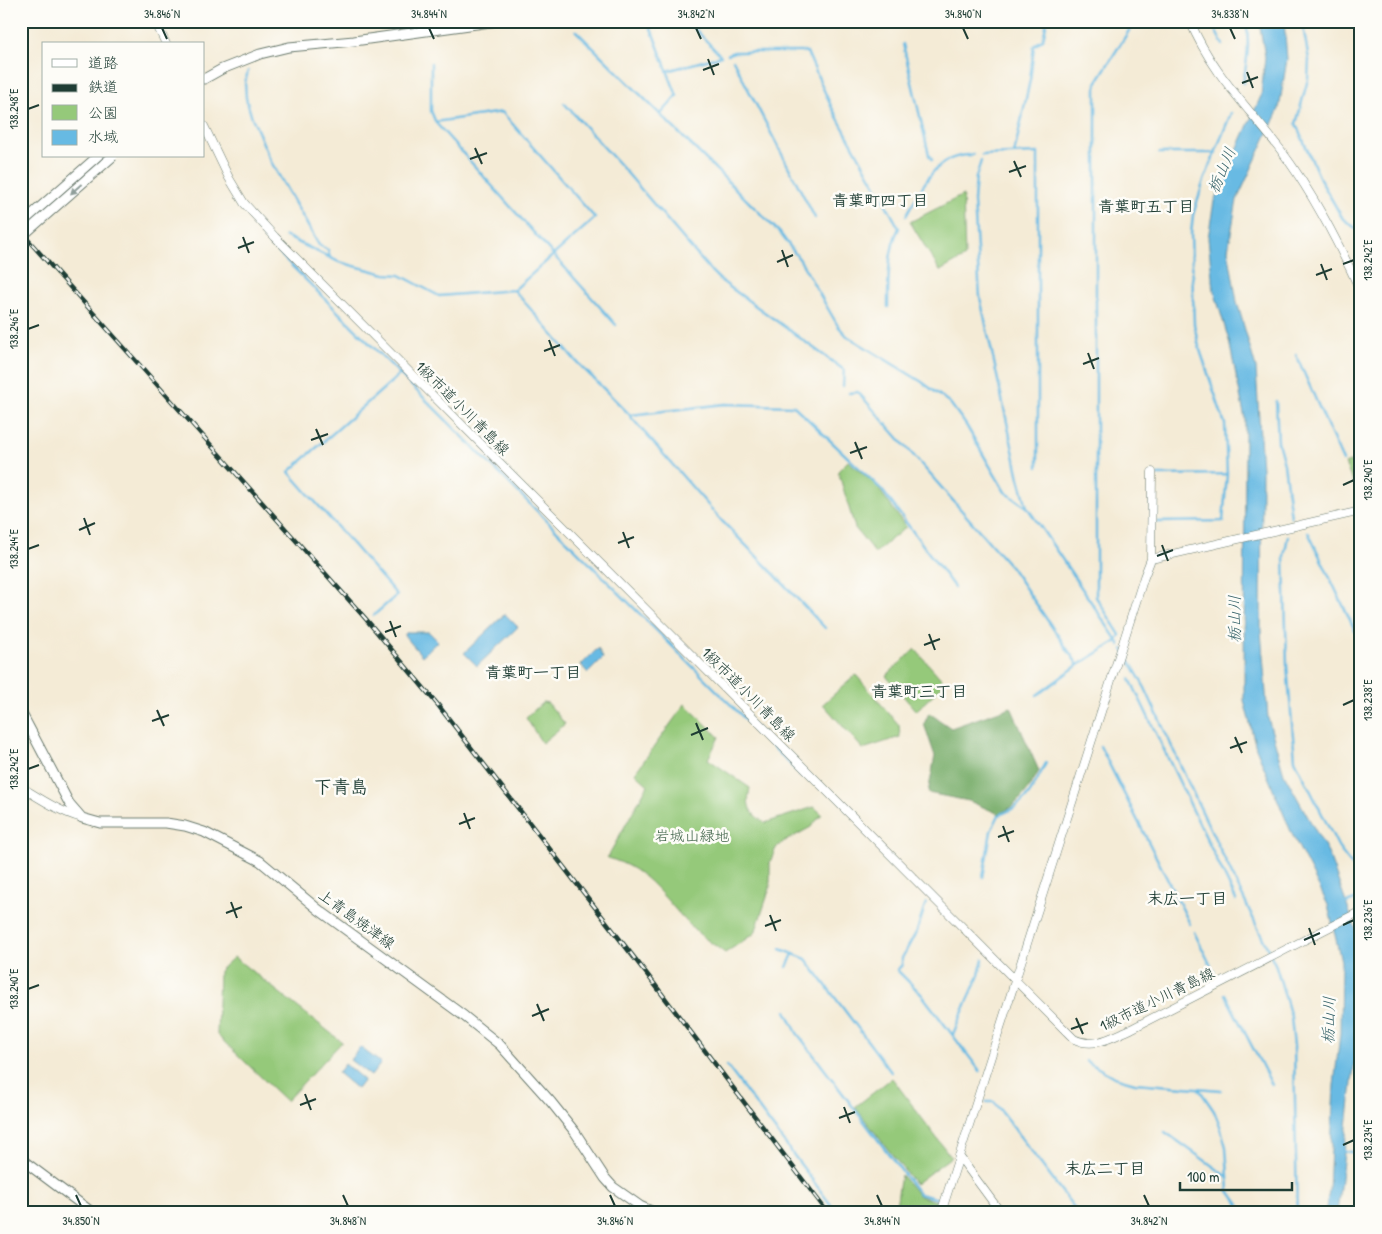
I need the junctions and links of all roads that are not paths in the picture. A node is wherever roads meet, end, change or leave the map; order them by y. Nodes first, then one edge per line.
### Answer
1 (155, 21) edge
2 (498, 21) edge
3 (1190, 21) edge
4 (165, 42) edge
5 (205, 78) edge
6 (205, 128) edge
7 (96, 158) edge
8 (110, 158) edge
9 (21, 224) edge
10 (21, 237) edge
11 (1361, 292) edge
12 (1152, 472) dead end
13 (1361, 511) edge
14 (1151, 559) junction
15 (21, 712) edge
16 (21, 787) edge
17 (82, 818) junction
18 (1360, 912) edge
19 (1015, 980) junction
20 (959, 1156) junction
21 (21, 1159) edge
22 (93, 1213) edge
23 (656, 1213) edge
24 (941, 1213) edge
25 (1001, 1213) edge

1 - 4 street
2 - 5 main road
3 - 11 street
6 - 19 street, 1級市道小川青島線
7 - 9 main road
8 -> 10 main road, bridge
12 - 14 street
13 - 14 street
14 - 19 street
15 - 17 main road
16 - 17 street
17 - 23 main road, 上青島焼津線
18 - 19 street, 1級市道小川青島線
19 - 20 street
20 - 24 street
20 - 25 street
21 - 22 main road

